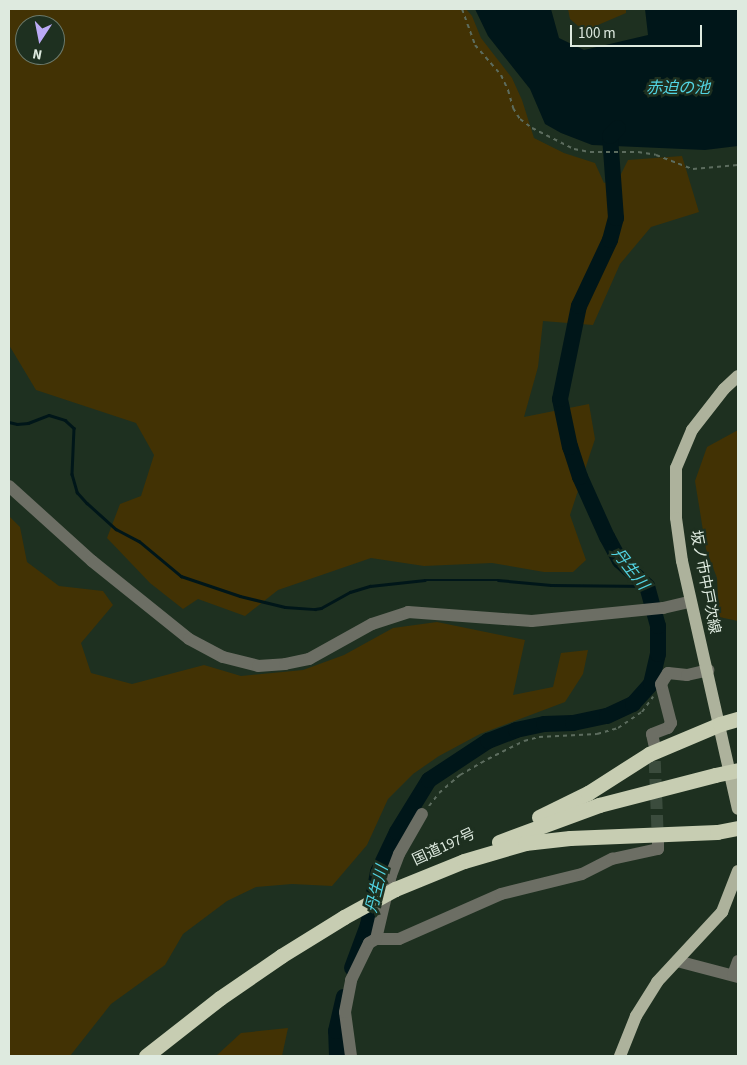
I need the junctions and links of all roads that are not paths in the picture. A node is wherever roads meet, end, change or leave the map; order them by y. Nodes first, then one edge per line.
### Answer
1 (738, 376) edge
2 (9, 486) edge
3 (690, 602) junction
4 (708, 670) junction
5 (738, 719) edge
6 (720, 724) junction
7 (654, 743) tunnel mouth
8 (738, 770) edge
9 (738, 809) edge
10 (422, 814) road end
11 (738, 828) edge
12 (658, 842) dead end
13 (464, 856) junction
14 (738, 871) edge
15 (395, 889) junction
16 (376, 939) junction
17 (677, 961) junction
18 (738, 961) edge
19 (736, 976) edge
20 (146, 1056) edge
21 (351, 1056) edge
22 (620, 1056) edge

1 - 3 main road, 坂ノ市中戸次線
2 - 3 street
3 - 4 main road, 坂ノ市中戸次線
4 - 6 main road, 坂ノ市中戸次線
4 - 7 street
5 - 6 highway
6 - 9 main road, 坂ノ市中戸次線
6 - 13 highway
8 - 13 highway, 国道197号, bridge
10 - 16 street
11 - 15 highway
12 - 16 street
13 - 15 highway, 国道197号
14 - 17 main road
15 - 20 highway, 国道197号, bridge
16 - 21 street
17 - 19 street
17 - 22 main road
18 - 19 street

